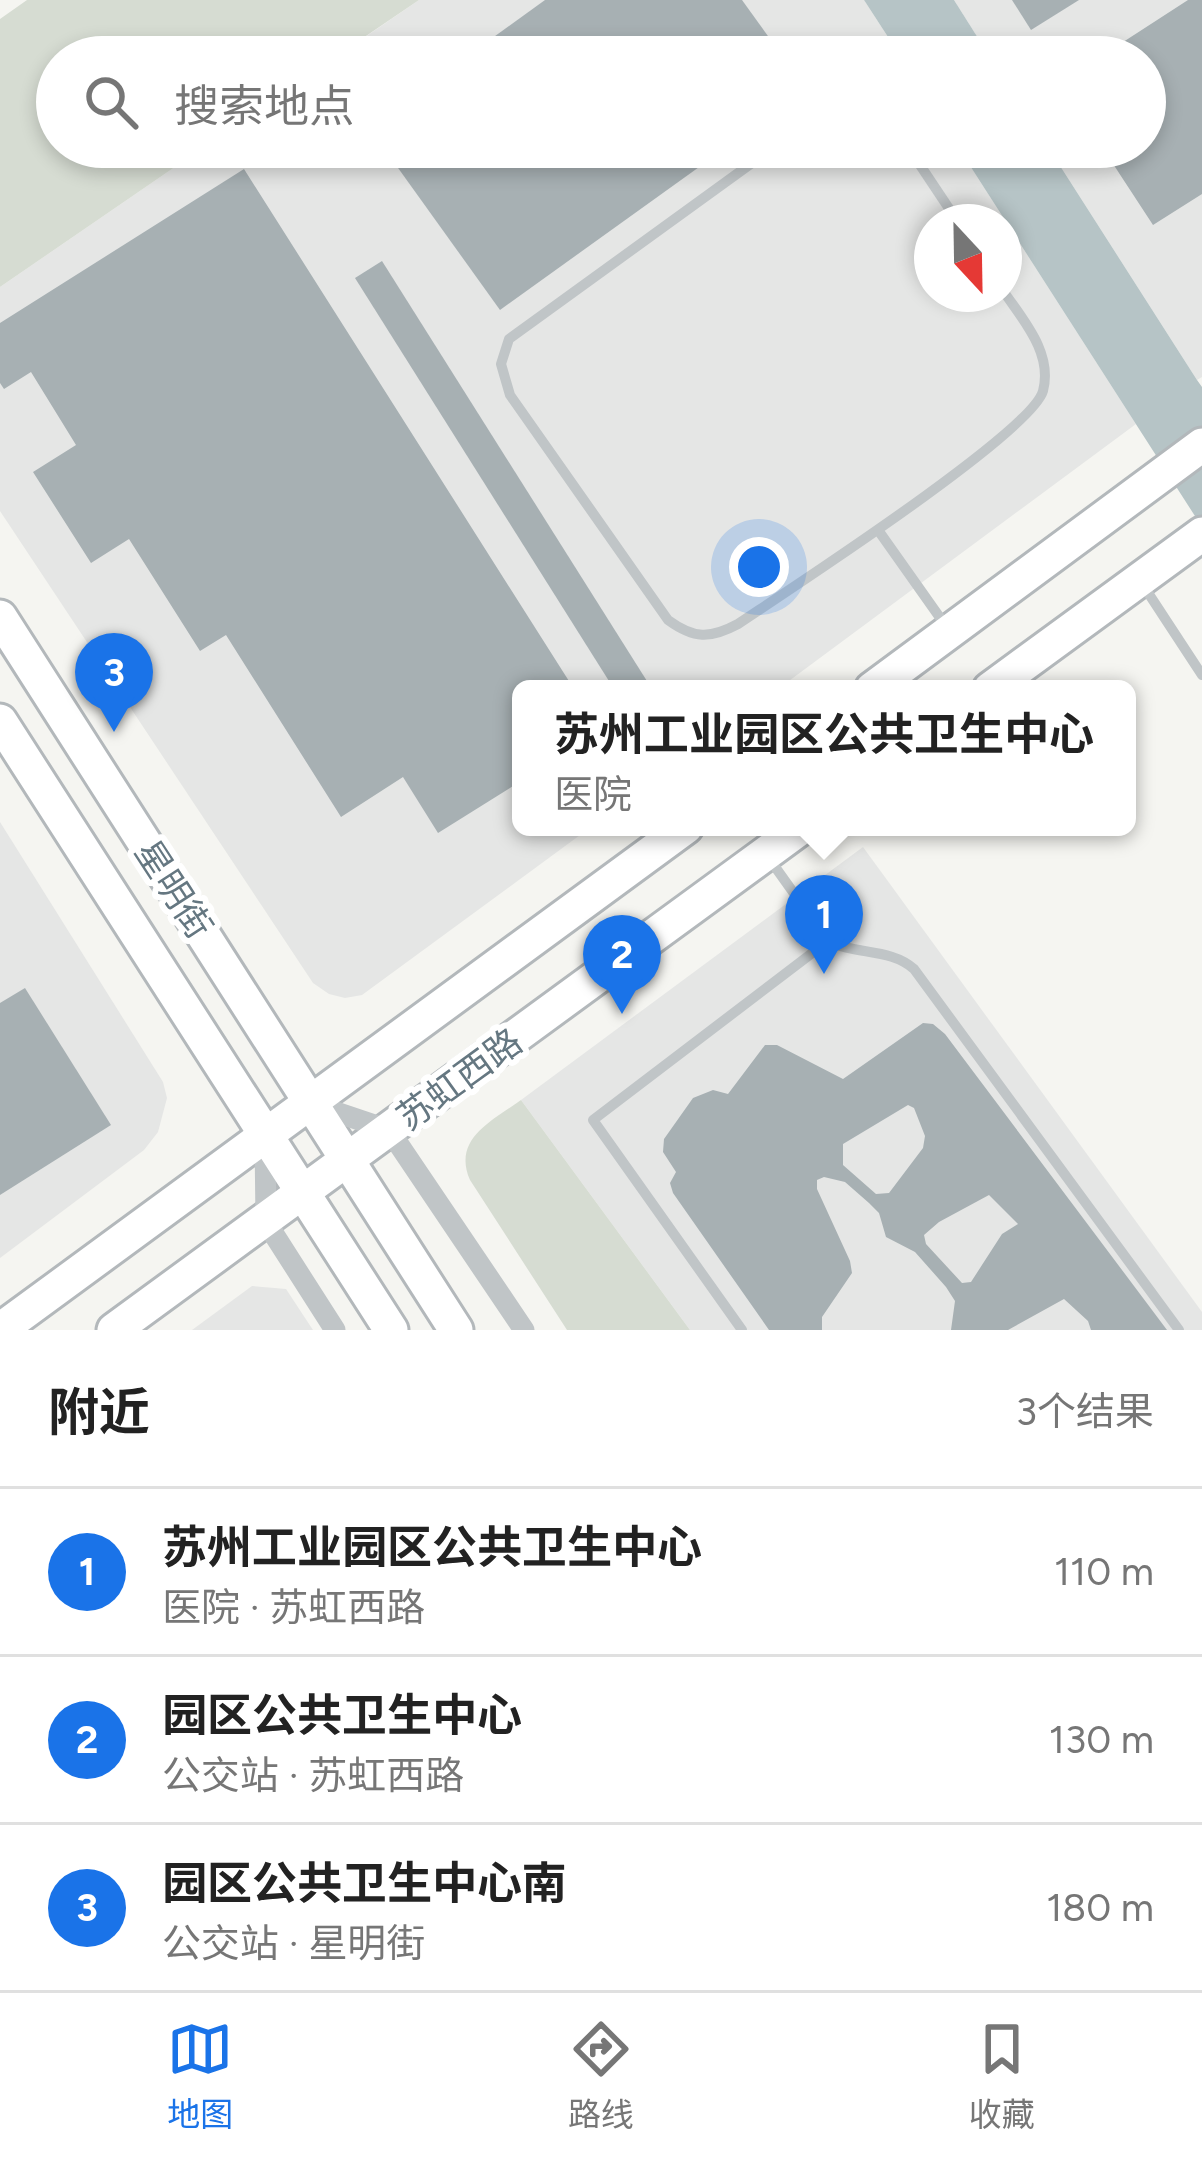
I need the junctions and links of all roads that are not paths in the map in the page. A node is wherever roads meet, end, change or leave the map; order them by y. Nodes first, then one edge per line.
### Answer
1 (745, 168) edge
2 (922, 168) edge
3 (946, 204) edge
4 (1017, 312) edge
5 (1202, 445) edge
6 (878, 530) junction
7 (1202, 534) edge
8 (1139, 579) junction
9 (0, 617) edge
10 (950, 632) junction
11 (1202, 675) edge
12 (884, 680) edge
13 (1002, 680) edge
14 (0, 721) edge
15 (674, 836) edge
16 (790, 836) edge
17 (766, 854) junction
18 (827, 941) junction
19 (312, 1104) junction
20 (389, 1130) junction
21 (265, 1138) junction
22 (347, 1161) junction
23 (302, 1195) junction
24 (266, 1222) junction
25 (0, 1330) edge
26 (114, 1330) edge
27 (335, 1330) edge
28 (391, 1330) edge
29 (456, 1330) edge
30 (524, 1330) edge
31 (742, 1330) edge
32 (1179, 1330) edge

1 - 6 lane
2 - 3 lane
4 - 6 lane
5 - 10 main road
6 - 10 lane
7 - 8 main road
8 - 11 lane
8 - 13 main road
9 - 19 main road, 星明街
10 - 12 main road
14 - 21 main road, 星明街
15 - 19 main road, 苏虹西路
16 - 17 main road, 苏虹西路
17 - 18 lane
17 - 20 main road, 苏虹西路
18 - 31 lane
18 - 32 lane
19 - 20 street
19 - 21 main road, 苏虹西路
19 - 22 main road, 星明街
20 - 22 main road, 苏虹西路
20 - 30 street
21 - 23 main road, 星明街
21 - 24 street
21 - 25 main road, 苏虹西路
22 - 23 main road, 苏虹西路
22 - 29 main road, 星明街
23 - 24 main road, 苏虹西路
23 - 28 main road, 星明街
24 - 26 main road, 苏虹西路
24 - 27 street

